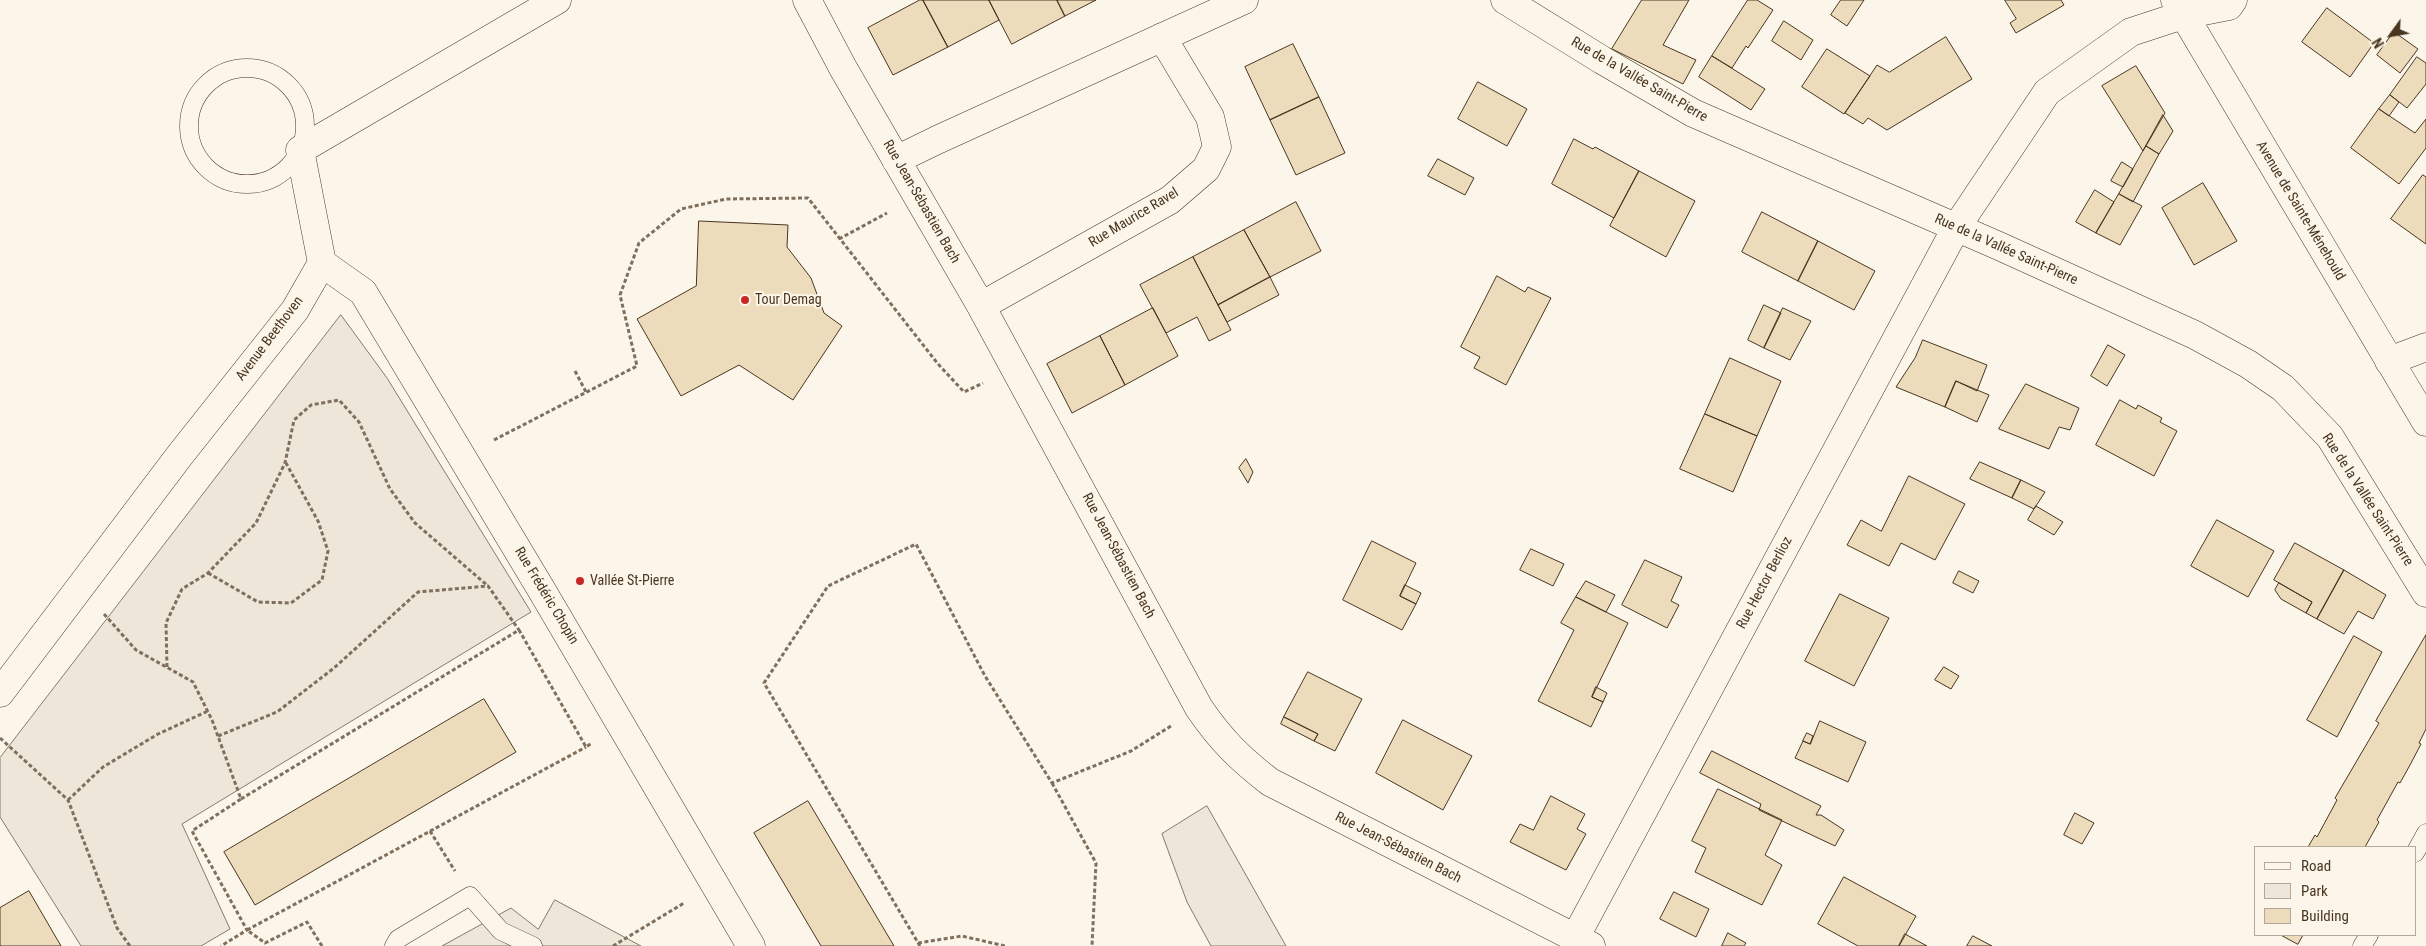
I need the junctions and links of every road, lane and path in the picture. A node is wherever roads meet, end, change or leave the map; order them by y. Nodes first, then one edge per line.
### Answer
1 (557, 0) edge
2 (808, 0) edge
3 (1244, 0) edge
4 (1505, 0) edge
5 (2233, 0) edge
6 (2179, 7) edge
7 (1162, 37) junction
8 (300, 150) junction
9 (896, 160) junction
10 (918, 197) junction
11 (1956, 228) junction
12 (839, 239) junction
13 (322, 263) junction
14 (981, 306) junction
15 (2426, 347) edge
16 (2389, 361) junction
17 (1015, 368) junction
18 (575, 371) dead end
19 (586, 392) junction
20 (2426, 422) edge
21 (462, 457) junction
22 (285, 463) junction
23 (208, 573) junction
24 (488, 586) junction
25 (80, 587) junction
26 (2426, 594) edge
27 (519, 630) junction
28 (167, 667) junction
29 (0, 694) edge
30 (1199, 708) junction
31 (208, 711) junction
32 (622, 725) junction
33 (218, 736) junction
34 (0, 738) edge
35 (586, 747) junction
36 (1052, 783) junction
37 (241, 798) junction
38 (68, 800) junction
39 (430, 831) junction
40 (2426, 833) edge
41 (2416, 851) edge
42 (715, 884) junction
43 (470, 896) junction
44 (246, 930) junction
45 (1583, 942) edge
46 (919, 945) edge
47 (130, 946) edge
48 (221, 946) edge
49 (322, 946) edge
50 (394, 946) edge
51 (533, 946) edge
52 (613, 946) edge
53 (751, 946) edge
54 (1005, 946) edge
55 (1092, 946) edge

1 - 8 street
2 - 9 street, Rue Jean-Sébastien Bach
3 - 7 street
4 - 11 street, Rue de la Vallée Saint-Pierre
5 - 6 street, Rue Hector Berlioz
6 - 11 street, Rue Hector Berlioz
6 - 16 street, Avenue de Sainte-Ménehould
7 - 9 street
7 - 14 street, Rue Maurice Ravel
8 - 8 lane
8 - 13 street
9 - 10 street, Rue Jean-Sébastien Bach
10 - 12 path
10 - 14 street, Rue Jean-Sébastien Bach
11 - 26 street, Rue de la Vallée Saint-Pierre
11 - 45 street, Rue Hector Berlioz
12 - 17 path
12 - 19 path
13 - 21 street, Rue Frédéric Chopin
13 - 25 street, Avenue Beethoven
14 - 17 street, Rue Jean-Sébastien Bach
15 - 16 street
16 - 20 street, Avenue de Sainte-Ménehould
17 - 30 street, Rue Jean-Sébastien Bach
18 - 19 path
19 - 21 path
21 - 32 street, Rue Frédéric Chopin
22 - 23 path
22 - 23 path
22 - 24 path
23 - 28 path
24 - 27 path
24 - 33 path
25 - 28 path
25 - 29 street, Avenue Beethoven
27 - 35 path
27 - 37 path
28 - 31 path
30 - 36 path
30 - 45 street, Rue Jean-Sébastien Bach
31 - 33 path
31 - 38 path
32 - 35 path
32 - 42 street, Rue Frédéric Chopin
33 - 37 path
34 - 38 path
35 - 39 path
36 - 46 path
36 - 55 path
37 - 44 path
38 - 47 path
39 - 43 path
39 - 44 path
40 - 41 lane
42 - 52 path
42 - 53 street, Rue Frédéric Chopin
43 - 50 lane
43 - 51 lane
44 - 48 path
44 - 49 path
46 - 54 path

